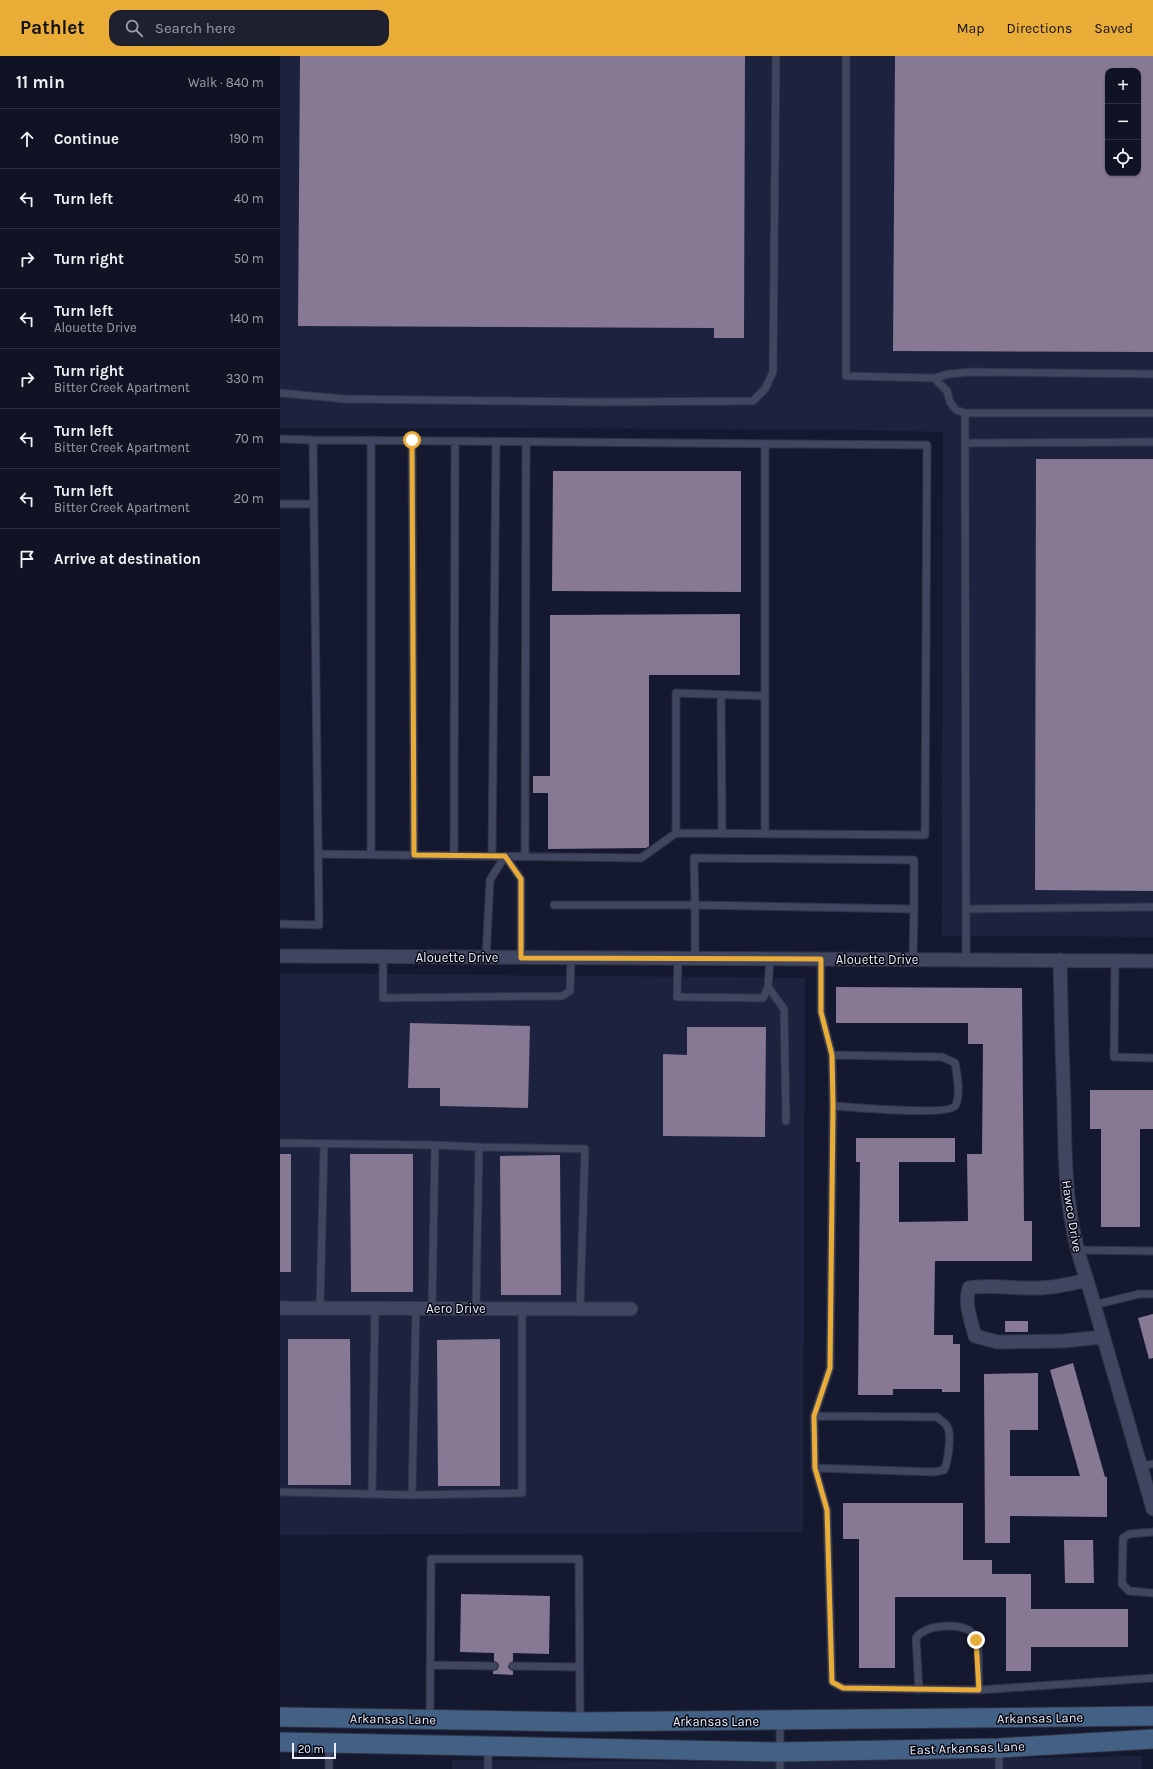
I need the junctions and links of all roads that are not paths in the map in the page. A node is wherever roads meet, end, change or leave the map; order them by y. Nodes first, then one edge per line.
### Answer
1 (776, 56) edge
2 (846, 56) edge
3 (1153, 374) edge
4 (934, 378) junction
5 (280, 393) edge
6 (965, 413) junction
7 (1153, 413) edge
8 (280, 439) edge
9 (313, 440) junction
10 (371, 440) junction
11 (412, 440) junction
12 (455, 441) junction
13 (496, 441) junction
14 (526, 442) junction
15 (1153, 442) edge
16 (965, 443) junction
17 (765, 444) junction
18 (280, 504) edge
19 (314, 504) junction
20 (722, 695) junction
21 (765, 696) junction
22 (676, 833) junction
23 (722, 834) junction
24 (765, 834) junction
25 (318, 854) junction
26 (371, 854) junction
27 (414, 855) junction
28 (454, 855) junction
29 (492, 856) junction
30 (505, 856) junction
31 (525, 856) junction
32 (554, 905) dead end
33 (695, 905) junction
34 (1153, 907) edge
35 (914, 909) junction
36 (966, 909) junction
37 (280, 924) edge
38 (280, 956) edge
39 (383, 957) junction
40 (486, 957) junction
41 (521, 958) junction
42 (571, 958) junction
43 (678, 958) junction
44 (695, 958) junction
45 (770, 959) junction
46 (821, 959) junction
47 (913, 959) junction
48 (966, 960) junction
49 (1060, 960) junction
50 (1115, 961) junction
51 (1153, 961) edge
52 (768, 987) junction
53 (832, 1055) junction
54 (1153, 1058) edge
55 (833, 1106) junction
56 (786, 1120) dead end
57 (280, 1143) edge
58 (324, 1144) junction
59 (434, 1145) junction
60 (479, 1147) junction
61 (1076, 1250) junction
62 (1153, 1252) edge
63 (1087, 1280) junction
64 (1153, 1294) edge
65 (1094, 1305) junction
66 (280, 1308) edge
67 (320, 1308) junction
68 (416, 1308) junction
69 (432, 1308) junction
70 (476, 1308) junction
71 (375, 1309) junction
72 (522, 1309) junction
73 (580, 1309) junction
74 (631, 1309) dead end
75 (1103, 1337) junction
76 (814, 1416) junction
77 (1147, 1465) edge
78 (815, 1468) junction
79 (280, 1492) edge
80 (372, 1494) junction
81 (412, 1494) junction
82 (1153, 1509) edge
83 (1153, 1532) edge
84 (1153, 1593) edge
85 (430, 1666) junction
86 (494, 1666) dead end
87 (513, 1666) dead end
88 (580, 1667) junction
89 (1153, 1678) edge
90 (919, 1690) junction
91 (979, 1690) junction
92 (1153, 1716) edge
93 (280, 1717) edge
94 (430, 1720) junction
95 (780, 1720) junction
96 (580, 1722) junction
97 (1153, 1739) edge
98 (280, 1742) edge
99 (330, 1744) junction
100 (488, 1747) junction
101 (999, 1748) junction
102 (780, 1760) edge
103 (329, 1769) edge
104 (488, 1769) edge
105 (999, 1769) edge

1 - 5 lane
2 - 4 lane
3 - 4 lane
4 - 6 lane
6 - 7 lane
6 - 16 lane
8 - 9 lane
9 - 10 lane
9 - 19 lane
10 - 11 lane
10 - 26 lane
11 - 12 lane
11 - 27 lane
12 - 13 lane
12 - 28 lane
13 - 14 lane
13 - 29 lane
14 - 17 lane
14 - 31 lane
15 - 16 lane
16 - 36 lane
17 - 21 lane
17 - 24 lane
18 - 19 lane
19 - 25 lane
20 - 21 lane
20 - 22 lane
20 - 23 lane
21 - 24 lane
22 - 23 lane
22 - 31 lane
23 - 24 lane
25 - 26 lane
25 - 37 lane
26 - 27 lane
27 - 28 lane
28 - 29 lane
29 - 30 lane
30 - 31 lane
30 - 40 lane
30 - 41 lane
32 - 33 lane
33 - 35 lane
33 - 35 lane
33 - 44 lane
34 - 36 lane
35 - 47 lane
36 - 48 lane
38 - 39 street, Alouette Drive
39 - 40 street, Alouette Drive
39 - 42 lane
40 - 41 street, Alouette Drive
41 - 42 street, Alouette Drive
42 - 43 street, Alouette Drive
43 - 44 street, Alouette Drive
43 - 52 lane
44 - 45 street, Alouette Drive
45 - 46 street, Alouette Drive
45 - 52 lane
46 - 47 street, Alouette Drive
46 - 53 lane
47 - 48 street, Alouette Drive
48 - 49 street, Alouette Drive
49 - 50 street, Alouette Drive
49 - 61 street, Hawco Drive
50 - 51 street, Alouette Drive
50 - 54 lane
52 - 56 lane
53 - 55 lane
53 - 55 lane
55 - 76 lane
57 - 58 lane
58 - 59 lane
58 - 67 lane
59 - 60 lane
59 - 69 lane
60 - 70 lane
60 - 73 lane
61 - 62 lane
61 - 63 street, Hawco Drive
63 - 65 street, Hawco Drive
63 - 75 street
64 - 65 lane
65 - 75 street, Hawco Drive
66 - 67 street, Aero Drive
67 - 71 street, Aero Drive
68 - 69 street, Aero Drive
68 - 71 street, Aero Drive
68 - 81 lane
69 - 70 street, Aero Drive
70 - 72 street, Aero Drive
71 - 80 lane
72 - 73 street, Aero Drive
72 - 81 lane
73 - 74 street, Aero Drive
75 - 77 street, Hawco Drive
76 - 78 lane
76 - 78 lane
77 - 82 street, Hawco Drive
78 - 90 lane
79 - 80 lane
80 - 81 lane
83 - 84 lane
85 - 86 lane
85 - 88 lane
85 - 94 lane
87 - 88 lane
88 - 96 lane
89 - 91 lane
90 - 91 lane
90 - 91 lane
92 - 95 main road, Arkansas Lane
93 - 94 main road, Arkansas Lane
94 - 96 main road, Arkansas Lane
95 - 96 main road, Arkansas Lane
95 - 102 lane
97 - 101 main road, East Arkansas Lane
98 - 99 main road, Arkansas Lane
99 - 100 main road, Arkansas Lane
99 - 103 lane
100 - 102 main road, Arkansas Lane
100 - 104 lane
101 - 102 main road, East Arkansas Lane
101 - 105 lane

